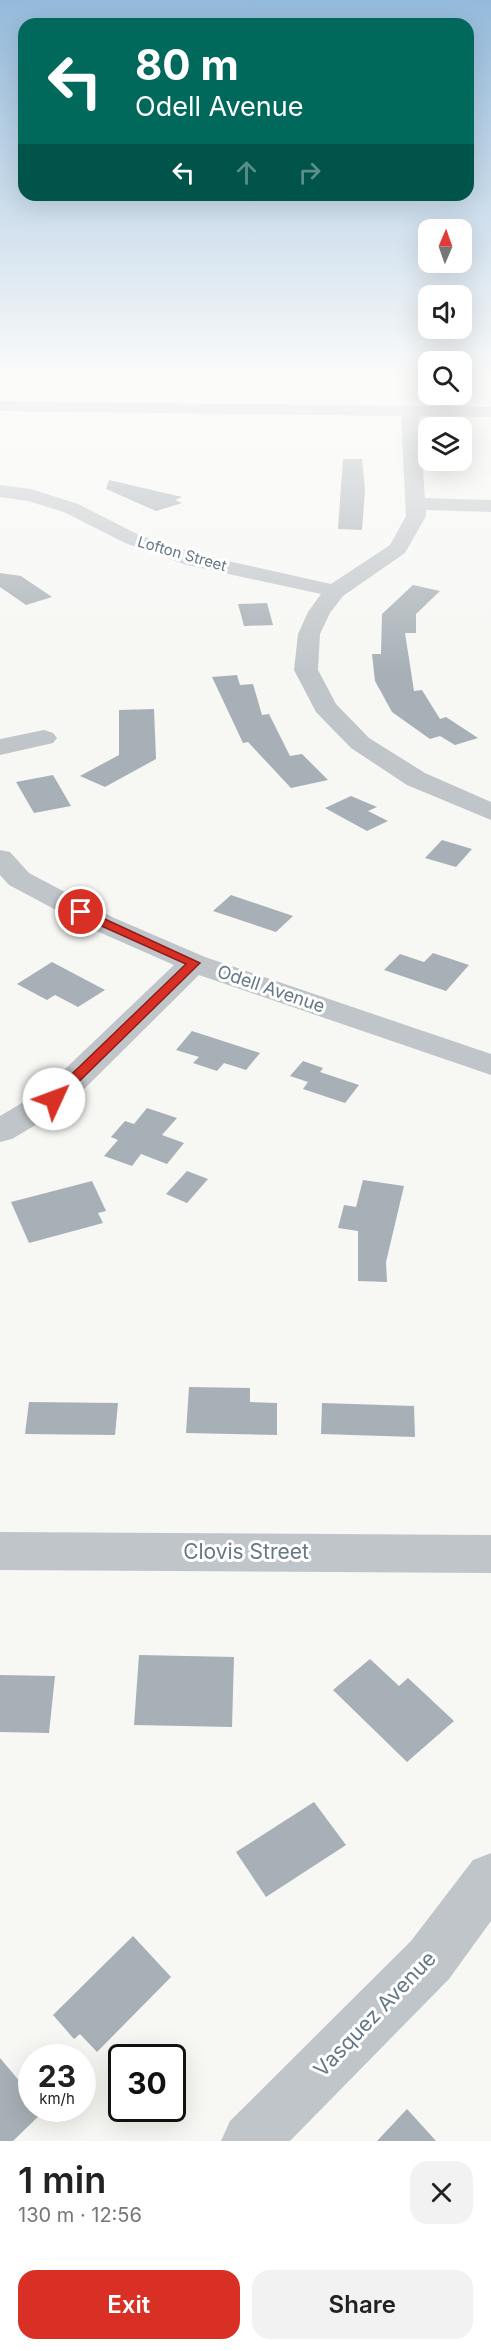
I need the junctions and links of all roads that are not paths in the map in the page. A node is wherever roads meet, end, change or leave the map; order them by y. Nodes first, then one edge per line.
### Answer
1 (413, 475) edge
2 (0, 491) edge
3 (415, 504) junction
4 (491, 506) edge
5 (335, 591) junction
6 (44, 738) dead end
7 (0, 747) edge
8 (491, 812) edge
9 (0, 858) edge
10 (194, 963) junction
11 (491, 1065) edge
12 (0, 1131) edge
13 (0, 1551) edge
14 (491, 1554) edge
15 (491, 1878) edge
16 (250, 2141) edge

1 - 3 street
2 - 5 street, Lofton Street
3 - 4 street
3 - 5 street
5 - 8 street
6 - 7 street
9 - 10 street, Odell Avenue
10 - 11 street, Odell Avenue
10 - 12 street
13 - 14 street, Clovis Street
15 - 16 street, Vasquez Avenue

